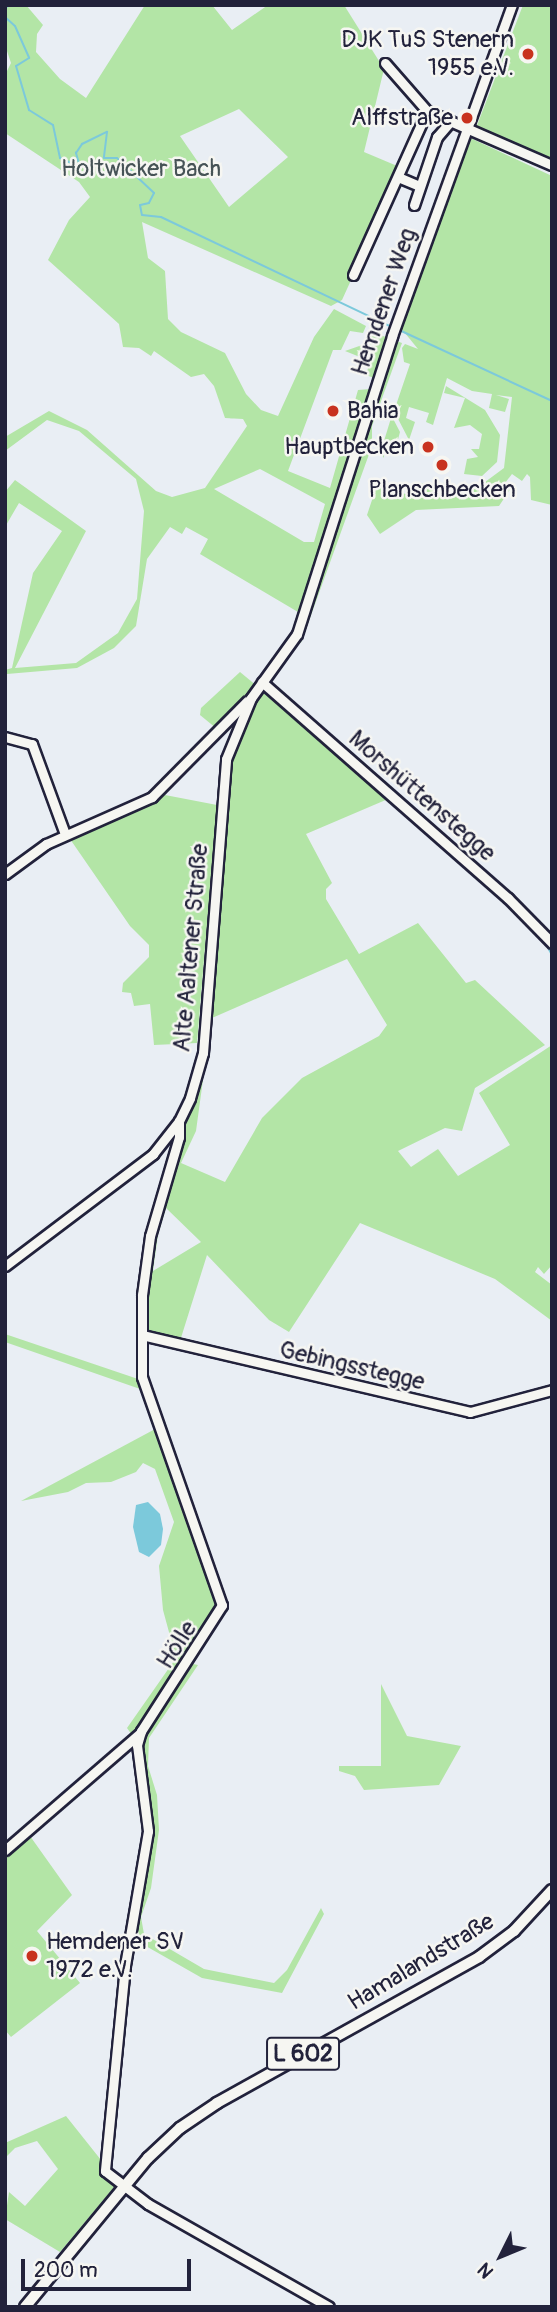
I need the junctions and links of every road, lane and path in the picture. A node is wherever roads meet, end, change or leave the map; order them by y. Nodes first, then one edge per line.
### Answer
1 (512, 5) edge
2 (385, 64) dead end
3 (427, 111) junction
4 (451, 121) junction
5 (467, 129) junction
6 (552, 165) edge
7 (398, 177) junction
8 (417, 185) junction
9 (414, 205) dead end
10 (353, 275) dead end
11 (262, 682) junction
12 (250, 698) junction
13 (5, 737) edge
14 (65, 834) junction
15 (5, 874) edge
16 (550, 934) edge
17 (179, 1121) junction
18 (5, 1266) edge
19 (142, 1335) junction
20 (552, 1390) edge
21 (141, 1731) junction
22 (5, 1850) edge
23 (552, 1891) edge
24 (122, 2188) junction
25 (26, 2307) edge
26 (328, 2307) edge

1 - 5 street, Hemdener Weg
2 - 3 street
3 - 4 street
3 - 7 street, Hemdener Weg
4 - 5 street
4 - 8 street, Hemdener Weg
5 - 6 street
5 - 11 street, Hemdener Weg
7 - 8 street
7 - 10 street, Hemdener Weg
8 - 9 street, Hemdener Weg
11 - 12 street, Alte Aaltener Straße
11 - 16 street, Morshüttenstegge
12 - 14 street
12 - 17 street, Alte Aaltener Straße
13 - 14 street
14 - 15 street
17 - 18 street, Alte Aaltener Straße
17 - 19 street, Hölle
19 - 20 street, Gebingsstegge
19 - 21 street, Hölle
21 - 22 street
21 - 24 street, Hölle
23 - 24 main road, Hamalandstraße / L 602
24 - 25 main road, Hamalandstraße / L 602
24 - 26 street

